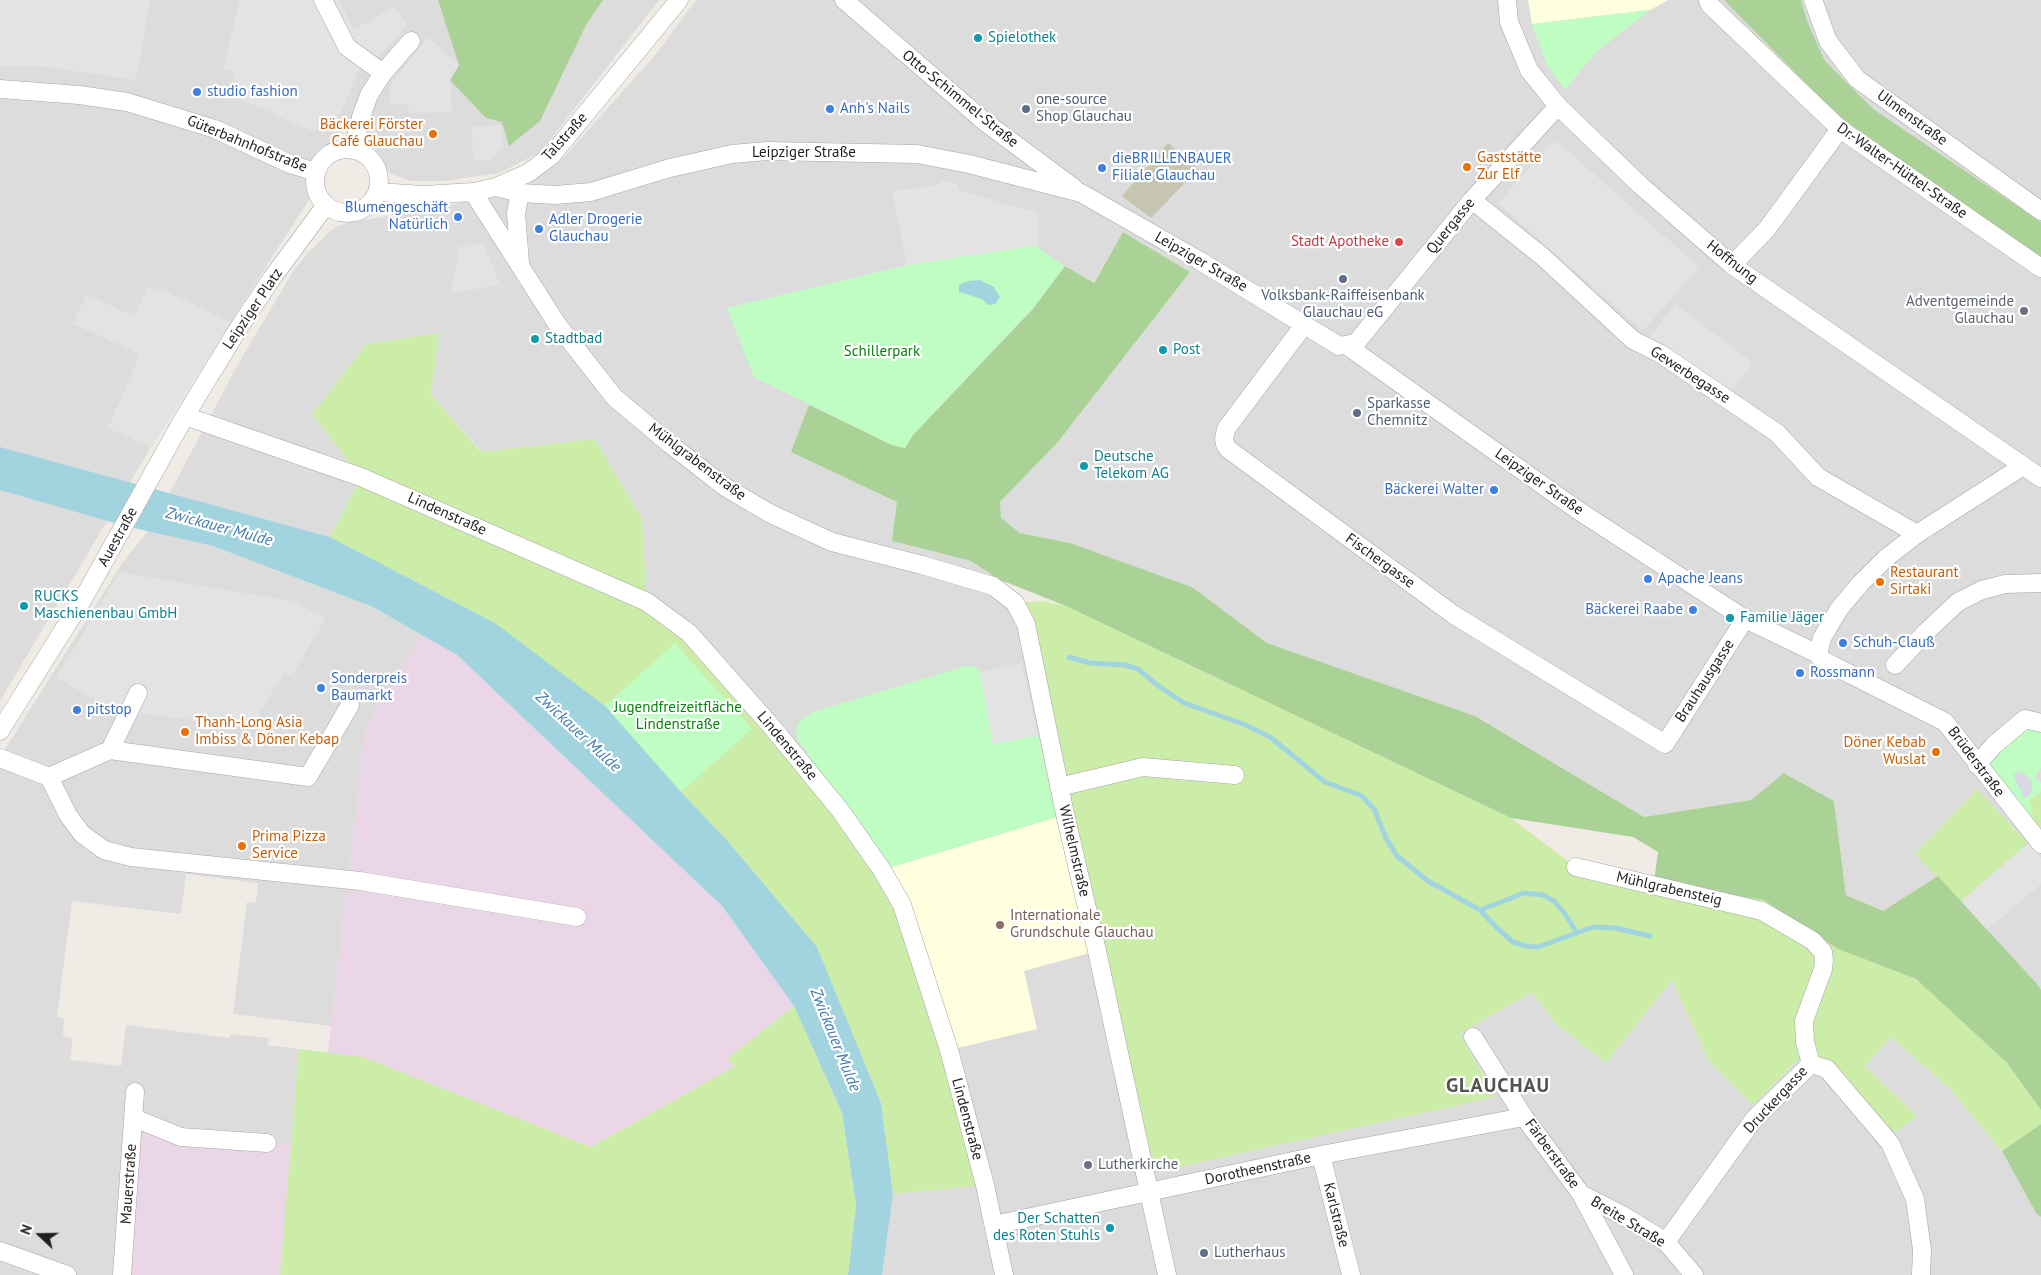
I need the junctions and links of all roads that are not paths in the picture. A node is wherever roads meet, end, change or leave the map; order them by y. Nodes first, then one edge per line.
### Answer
1 (323, 0) edge
2 (679, 0) edge
3 (844, 0) edge
4 (1507, 0) edge
5 (1708, 0) edge
6 (1812, 0) edge
7 (411, 41) dead end
8 (382, 73) junction
9 (0, 89) edge
10 (1558, 106) junction
11 (1840, 130) junction
12 (353, 150) junction
13 (316, 172) junction
14 (496, 187) junction
15 (377, 192) junction
16 (472, 192) junction
17 (520, 193) junction
18 (1081, 193) junction
19 (1472, 200) junction
20 (326, 206) junction
21 (2041, 211) edge
22 (1732, 265) junction
23 (521, 268) junction
24 (2041, 268) edge
25 (1304, 325) junction
26 (1346, 345) junction
27 (185, 416) junction
28 (2023, 466) junction
29 (2041, 478) edge
30 (1917, 534) junction
31 (2041, 583) edge
32 (993, 586) joint
33 (1745, 619) junction
34 (1818, 654) junction
35 (1895, 665) dead end
36 (138, 693) dead end
37 (350, 704) dead end
38 (2041, 723) edge
39 (0, 731) edge
40 (1665, 744) joint
41 (110, 750) junction
42 (0, 758) edge
43 (1977, 765) junction
44 (1235, 775) dead end
45 (49, 777) junction
46 (1059, 787) junction
47 (2041, 844) edge
48 (1576, 867) dead end
49 (1762, 910) joint
50 (577, 917) dead end
51 (1473, 1037) dead end
52 (1811, 1064) junction
53 (135, 1092) dead end
54 (1524, 1117) junction
55 (134, 1118) junction
56 (267, 1143) dead end
57 (1322, 1155) junction
58 (1149, 1192) junction
59 (1581, 1194) junction
60 (994, 1225) junction
61 (1666, 1242) junction
62 (0, 1251) edge
63 (67, 1275) edge
64 (122, 1275) edge
65 (1004, 1275) edge
66 (1167, 1275) edge
67 (1351, 1275) edge
68 (1624, 1275) edge
69 (1694, 1275) edge
70 (1921, 1275) edge

1 - 8 street
2 - 14 street, Talstraße
3 - 18 street, Otto-Schimmel-Straße
4 - 10 street, Hoffnung
5 - 11 street, Dr.-Walter-Hüttel-Straße
6 - 21 street, Ulmenstraße
7 - 8 street
8 - 12 street
9 - 13 street, Güterbahnhofstraße
10 - 19 street, Quergasse
10 - 22 street, Hoffnung
11 - 22 street
11 - 24 street, Dr.-Walter-Hüttel-Straße
12 - 13 street
12 - 15 street
13 - 20 street
14 - 16 street, Talstraße
14 - 17 street, Leipziger Straße
15 - 16 street, Talstraße
15 - 20 street
16 - 23 street, Mühlgrabenstraße
17 - 18 street, Leipziger Straße
17 - 23 street, Mühlgrabenstraße
18 - 25 street, Leipziger Straße
19 - 26 street, Quergasse
19 - 30 street, Gewerbegasse
20 - 27 street, Leipziger Platz
22 - 28 street, Hoffnung
23 - 32 street, Mühlgrabenstraße
25 - 26 street, Leipziger Straße
25 - 40 street, Fischergasse
26 - 33 street, Leipziger Straße
27 - 39 street, Auestraße
27 - 60 street, Lindenstraße
28 - 29 street, Hoffnung
28 - 30 street
30 - 34 street
31 - 35 street
32 - 46 street, Wilhelmstraße
33 - 34 street, Leipziger Straße
33 - 40 street, Brauhausgasse
34 - 43 street, Brüderstraße
36 - 41 street
37 - 41 street
38 - 43 street
41 - 45 street
42 - 45 street
43 - 47 street, Brüderstraße
44 - 46 street
45 - 50 street
46 - 58 street, Wilhelmstraße
48 - 49 street, Mühlgrabensteig
49 - 52 street, Druckergasse
51 - 54 street, Färberstraße
52 - 61 street, Druckergasse
52 - 70 street
53 - 55 street, Mauerstraße
54 - 57 street, Dorotheenstraße
54 - 59 street, Färberstraße
55 - 56 street
55 - 64 street, Mauerstraße
57 - 58 street, Dorotheenstraße
57 - 67 street, Karlstraße
58 - 60 street, Dorotheenstraße
58 - 66 street, Wilhelmstraße
59 - 61 street, Breite Straße
59 - 68 street, Färberstraße
60 - 65 street, Lindenstraße
61 - 69 street, Breite Straße
62 - 63 street

